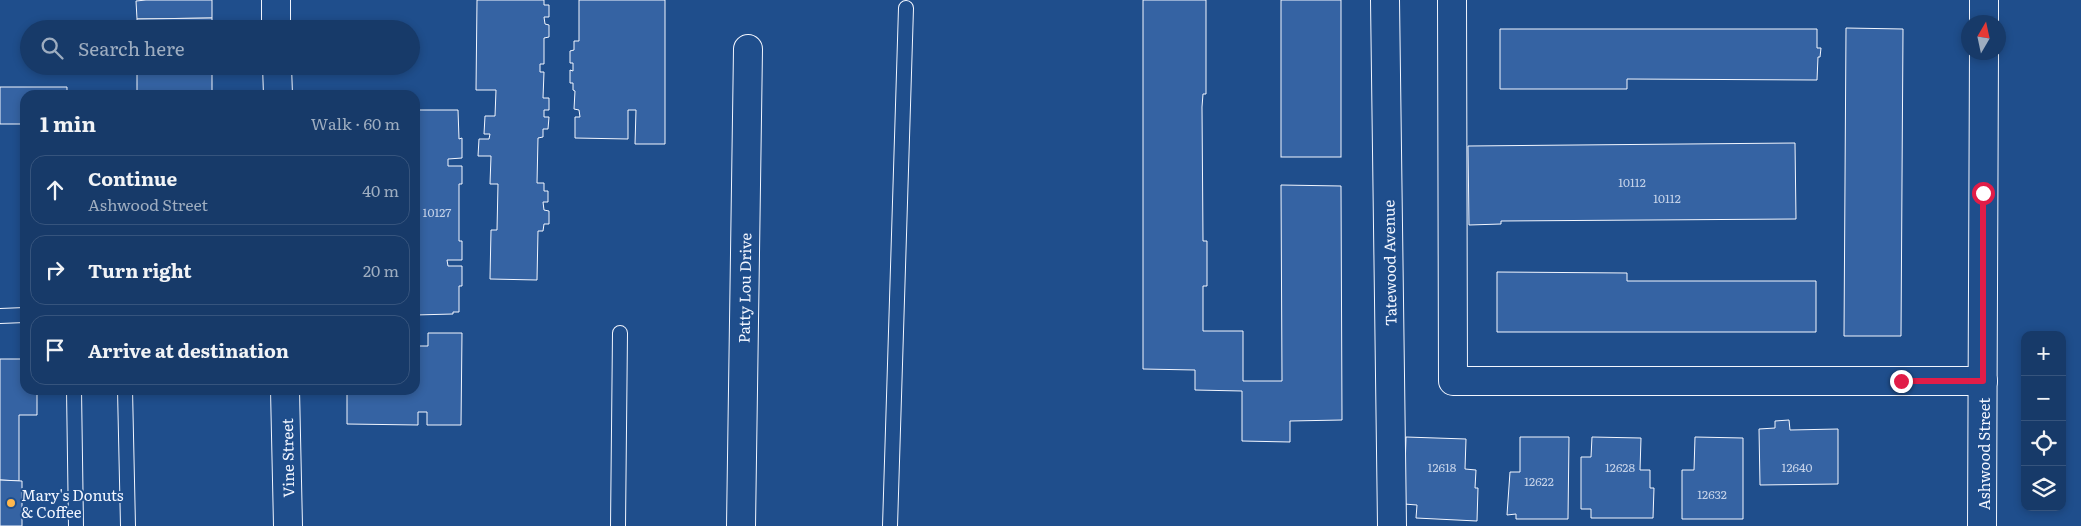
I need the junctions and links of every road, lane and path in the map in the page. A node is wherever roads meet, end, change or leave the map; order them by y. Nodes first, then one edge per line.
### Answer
1 (276, 0) edge
2 (1386, 0) edge
3 (1452, 0) edge
4 (1984, 0) edge
5 (906, 8) dead end
6 (1984, 15) edge
7 (276, 20) edge
8 (748, 49) dead end
9 (1984, 60) edge
10 (277, 75) edge
11 (278, 90) edge
12 (0, 316) edge
13 (20, 316) edge
14 (620, 334) dead end
15 (1983, 381) junction
16 (74, 395) edge
17 (125, 395) edge
18 (285, 395) edge
19 (76, 526) edge
20 (128, 526) edge
21 (288, 526) edge
22 (618, 526) edge
23 (741, 526) edge
24 (890, 526) edge
25 (1392, 526) edge
26 (1982, 526) edge

1 - 7 street
2 - 25 street, Tatewood Avenue
3 - 15 street
4 - 6 street
5 - 24 lane
8 - 23 street, Patty Lou Drive
9 - 15 street, Ashwood Street
10 - 11 street
12 - 13 lane
14 - 22 lane
15 - 26 street, Ashwood Street
16 - 19 lane
17 - 20 lane
18 - 21 street, Vine Street

